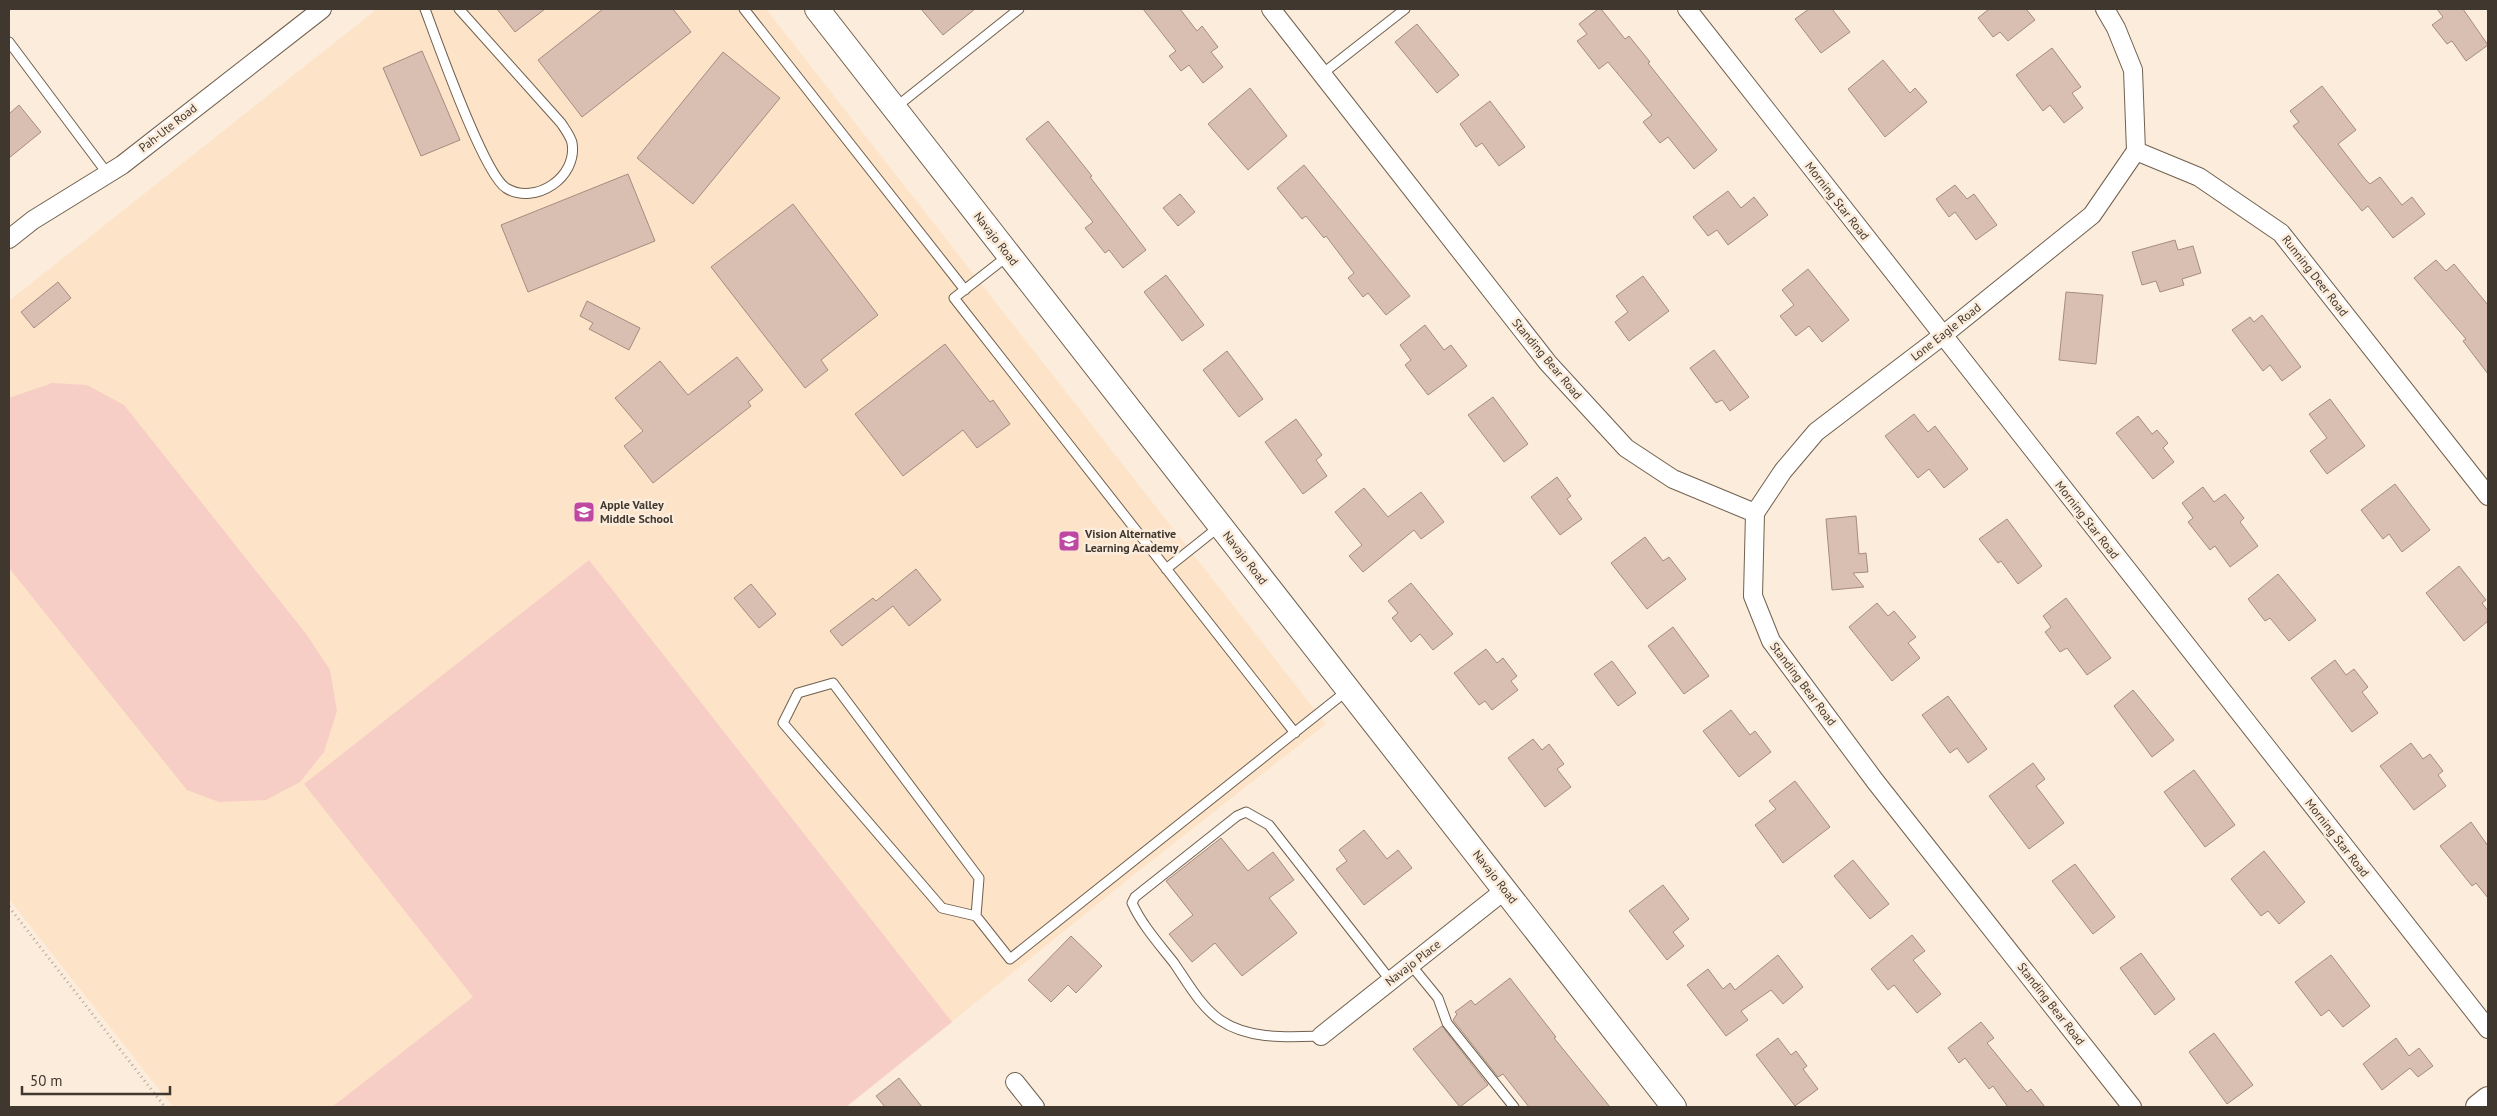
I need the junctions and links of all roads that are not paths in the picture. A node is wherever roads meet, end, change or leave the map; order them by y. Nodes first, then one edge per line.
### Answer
1 (322, 9) edge
2 (425, 9) edge
3 (460, 9) edge
4 (744, 9) edge
5 (816, 9) edge
6 (1019, 9) edge
7 (1271, 9) edge
8 (1405, 9) edge
9 (1687, 9) edge
10 (2105, 9) edge
11 (9, 42) edge
12 (1322, 74) junction
13 (894, 108) junction
14 (2136, 150) junction
15 (107, 174) junction
16 (9, 239) edge
17 (1009, 255) junction
18 (964, 290) junction
19 (1942, 336) junction
20 (2488, 496) edge
21 (1755, 513) junction
22 (1220, 526) junction
23 (1166, 569) junction
24 (1349, 690) junction
25 (1295, 733) junction
26 (1505, 890) junction
27 (976, 916) junction
28 (1411, 964) junction
29 (1391, 981) junction
30 (2488, 1029) edge
31 (1321, 1036) joint
32 (1015, 1082) dead end
33 (2488, 1099) edge
34 (1035, 1107) edge
35 (1514, 1107) edge
36 (1674, 1107) edge
37 (2132, 1107) edge
38 (2478, 1107) edge

1 - 15 street, Pah-Ute Road
2 - 3 lane
4 - 18 lane
5 - 13 main road, Navajo Road
6 - 13 lane
7 - 12 street, Standing Bear Road
8 - 12 lane
9 - 19 street, Morning Star Road
10 - 14 street
11 - 15 lane
12 - 21 street, Standing Bear Road
13 - 17 main road, Navajo Road
14 - 19 street, Lone Eagle Road
14 - 20 street, Running Deer Road
15 - 16 street, Pah-Ute Road
17 - 18 lane
17 - 22 main road, Navajo Road
18 - 23 lane
19 - 21 street, Lone Eagle Road
19 - 30 street, Morning Star Road
21 - 37 street, Standing Bear Road
22 - 23 lane
22 - 24 main road, Navajo Road
23 - 25 lane
24 - 25 lane
24 - 26 main road, Navajo Road
25 - 27 lane
26 - 28 street, Navajo Place
26 - 36 main road, Navajo Road
27 - 27 lane
28 - 29 street, Navajo Place
28 - 35 lane
29 - 31 street, Navajo Place
29 - 31 lane
32 - 34 street
33 - 38 main road

